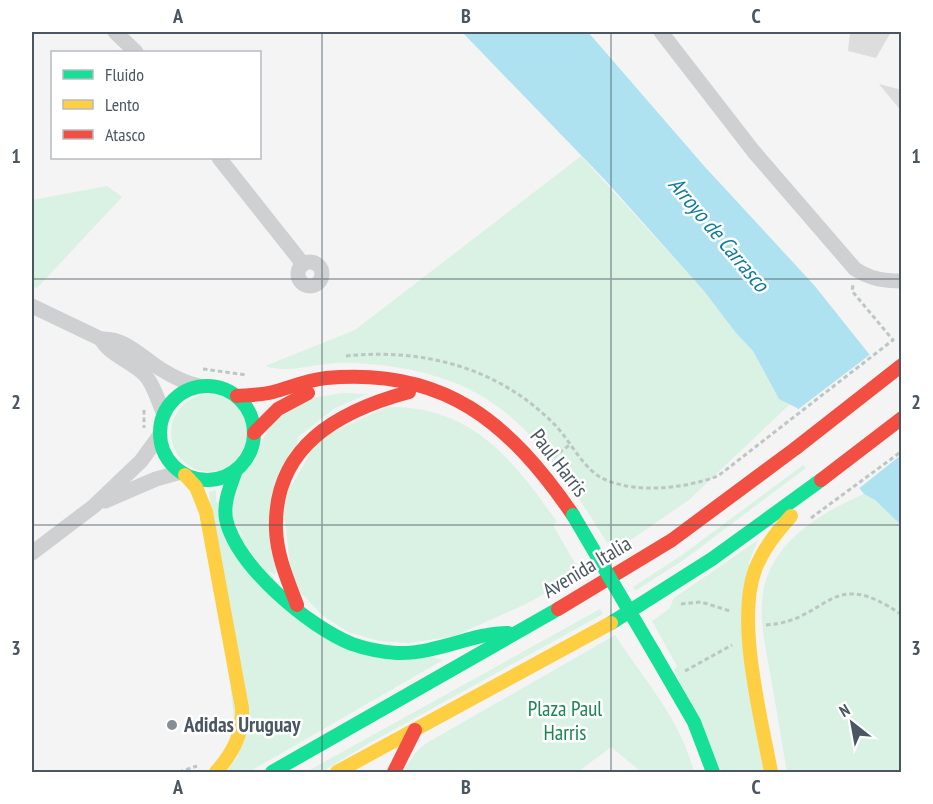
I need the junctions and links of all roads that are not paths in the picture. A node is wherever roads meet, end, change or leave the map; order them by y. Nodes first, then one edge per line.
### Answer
1 (115, 32) edge
2 (661, 32) edge
3 (135, 51) edge
4 (220, 159) edge
5 (303, 264) dead end
6 (902, 281) edge
7 (32, 306) edge
8 (101, 339) junction
9 (902, 365) edge
10 (199, 386) junction
11 (409, 392) junction
12 (237, 396) junction
13 (164, 414) junction
14 (902, 418) edge
15 (254, 434) junction
16 (160, 435) junction
17 (236, 470) junction
18 (183, 474) junction
19 (821, 480) junction
20 (94, 506) junction
21 (570, 520) junction
22 (32, 553) edge
23 (298, 609) junction
24 (519, 633) junction
25 (650, 656) junction
26 (415, 730) junction
27 (212, 767) edge
28 (272, 772) edge
29 (337, 772) edge
30 (394, 772) edge
31 (702, 772) edge
32 (713, 772) edge
33 (771, 772) edge

1 - 3 street
2 - 6 street
4 - 5 street
7 - 8 street
8 - 10 street
8 - 13 street
9 - 24 main road, Avenida Italia
10 - 12 main road
10 - 13 main road
11 - 15 main road, Paul Harris
11 - 21 main road, Paul Harris
11 - 23 main road
12 - 15 main road
12 - 21 main road, Paul Harris
13 - 16 main road
14 - 19 main road
15 - 17 main road
16 - 18 main road
16 - 20 street
17 - 18 main road
17 - 23 main road
18 - 20 street
18 - 27 main road
19 - 26 main road
19 - 33 main road
20 - 22 street
21 - 25 main road, Paul Harris
23 - 24 main road
24 - 28 main road, Avenida Italia
25 - 31 main road, Paul Harris
25 - 32 main road, Paul Harris
26 - 29 main road
26 - 30 main road

